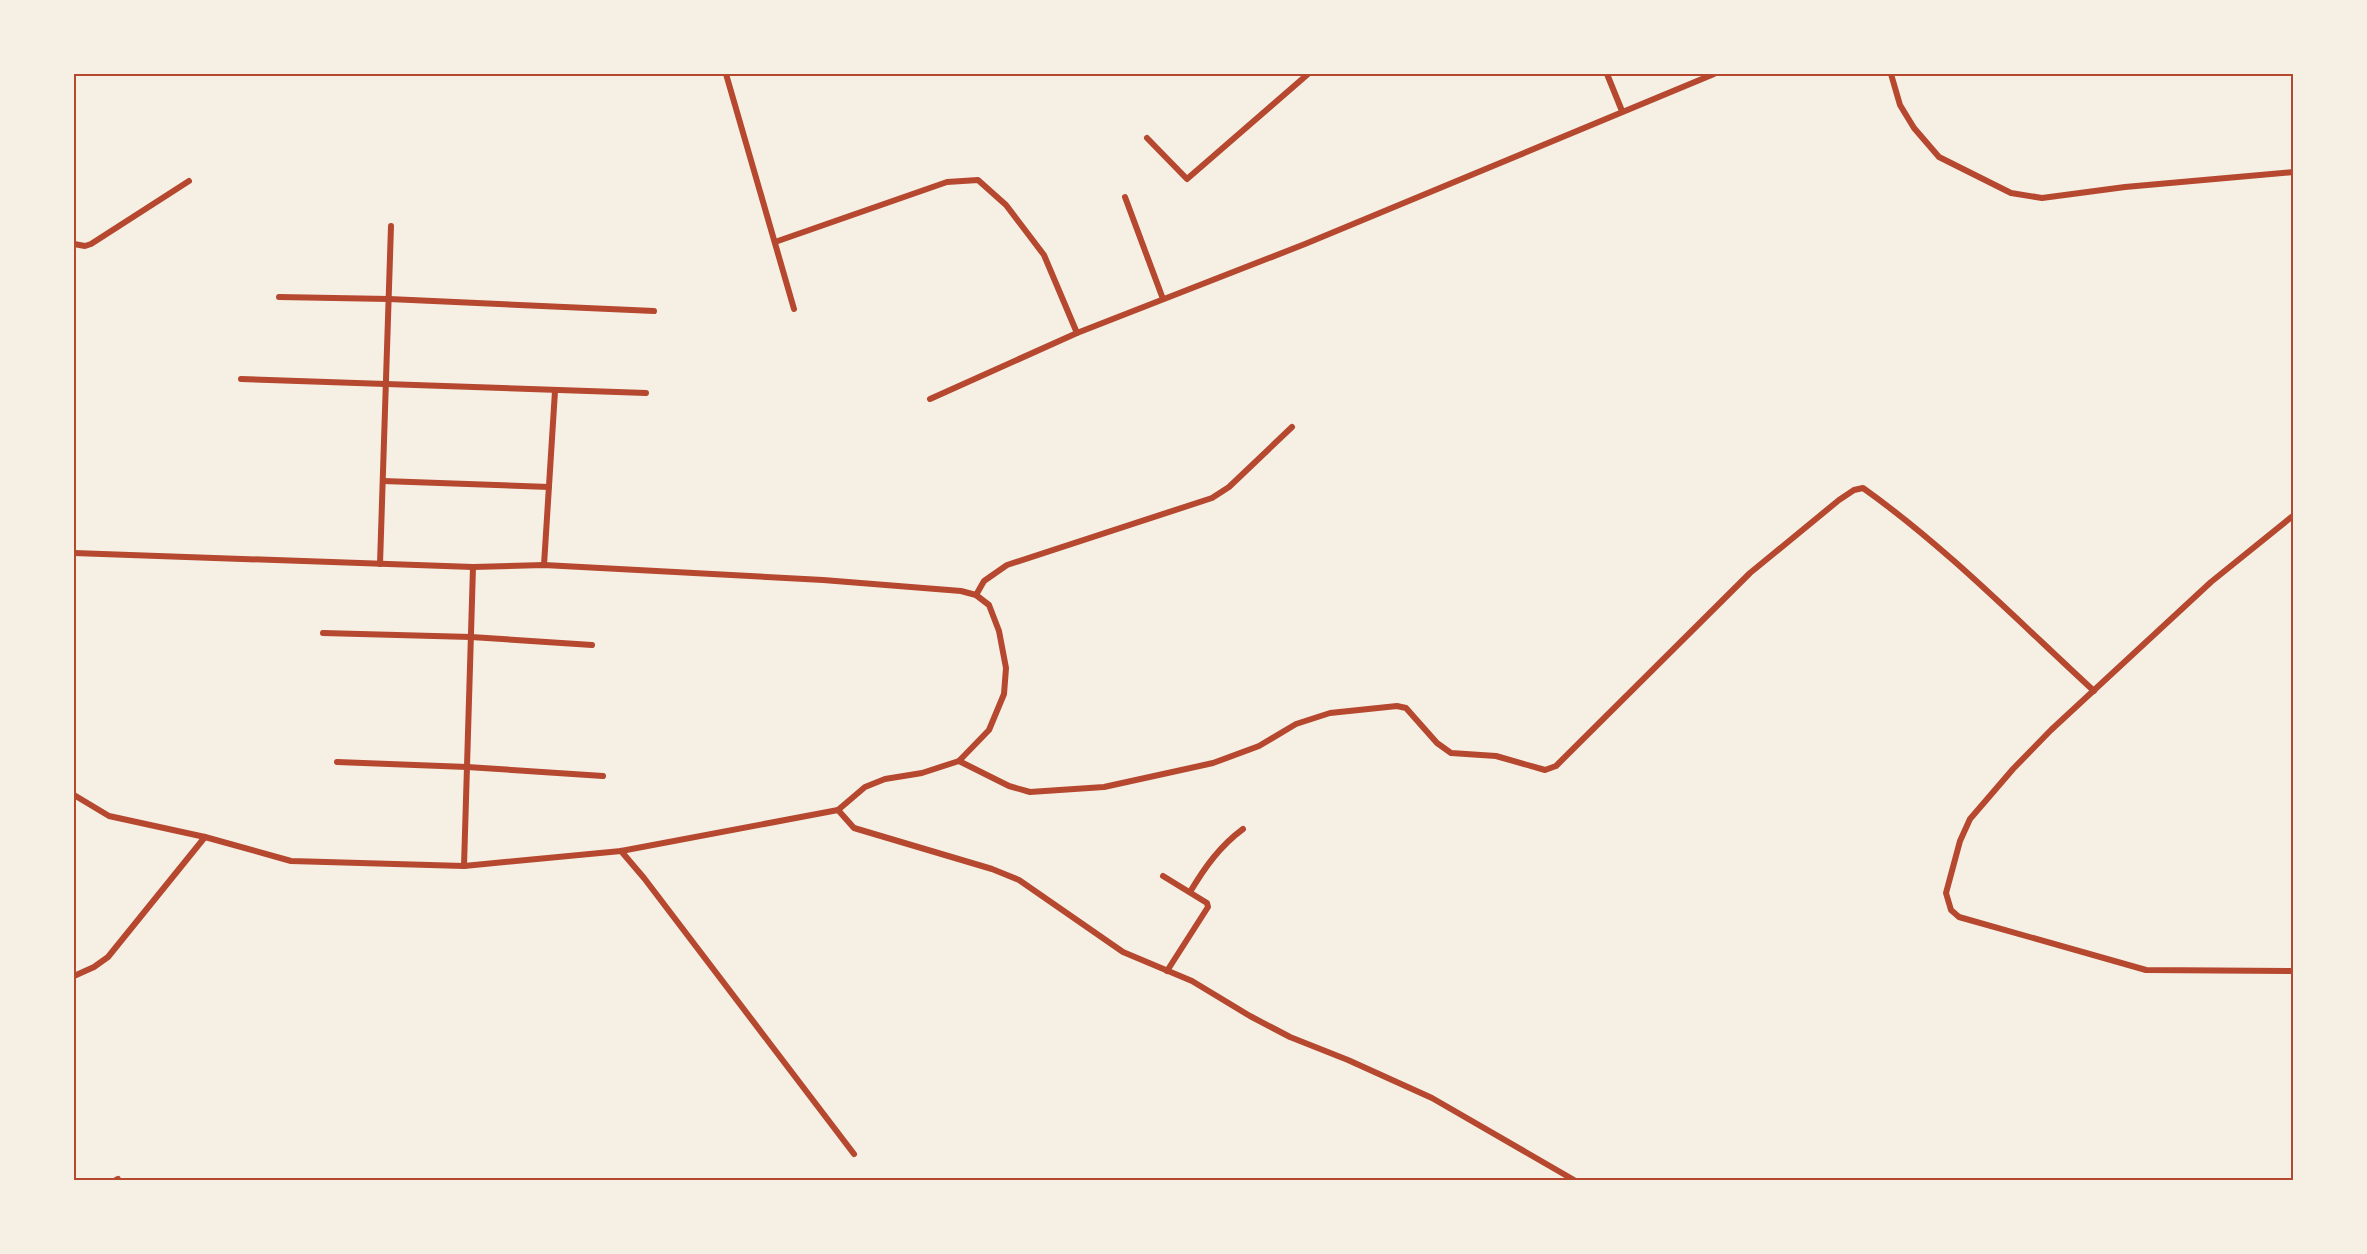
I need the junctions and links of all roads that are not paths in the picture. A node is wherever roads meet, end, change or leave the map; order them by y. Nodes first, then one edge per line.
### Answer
1 (726, 74) edge
2 (1308, 74) edge
3 (1607, 74) edge
4 (1714, 74) edge
5 (1891, 74) edge
6 (1622, 111) junction
7 (1147, 138) dead end
8 (2294, 172) edge
9 (189, 181) dead end
10 (1125, 197) dead end
11 (391, 226) dead end
12 (775, 242) junction
13 (74, 244) edge
14 (279, 297) dead end
15 (389, 299) junction
16 (1163, 299) junction
17 (794, 309) dead end
18 (654, 311) dead end
19 (1077, 333) junction
20 (241, 379) dead end
21 (386, 385) junction
22 (555, 391) junction
23 (646, 393) dead end
24 (930, 399) dead end
25 (1292, 428) dead end
26 (383, 482) junction
27 (549, 487) junction
28 (2294, 515) edge
29 (74, 552) edge
30 (380, 564) junction
31 (544, 565) junction
32 (473, 567) junction
33 (976, 595) junction
34 (323, 633) dead end
35 (471, 637) junction
36 (592, 645) dead end
37 (2094, 691) junction
38 (959, 761) junction
39 (337, 762) dead end
40 (467, 767) junction
41 (603, 776) dead end
42 (74, 795) edge
43 (838, 810) junction
44 (1243, 829) dead end
45 (205, 837) junction
46 (621, 851) junction
47 (464, 866) junction
48 (1163, 876) dead end
49 (1190, 892) junction
50 (1167, 971) junction
51 (2294, 971) edge
52 (74, 976) edge
53 (854, 1154) dead end
54 (1574, 1180) edge

1 - 12 street
2 - 7 street
3 - 6 street
4 - 6 street
5 - 8 street
6 - 16 street
9 - 13 street
10 - 16 street
11 - 15 street
12 - 17 street
12 - 19 street
14 - 15 street
15 - 18 street
15 - 21 street
16 - 19 street
19 - 24 street
20 - 21 street
21 - 22 street
21 - 26 street
22 - 23 street
22 - 27 street
25 - 33 street
26 - 27 street
26 - 30 street
27 - 31 street
28 - 37 street
29 - 30 street
30 - 32 street
31 - 32 street
31 - 33 street
32 - 35 street
33 - 38 street
34 - 35 street
35 - 36 street
35 - 40 street
37 - 38 street
37 - 51 street
38 - 43 street
39 - 40 street
40 - 41 street
40 - 47 street
42 - 45 street
43 - 46 street
43 - 50 street
44 - 49 street
45 - 47 street
45 - 52 street
46 - 47 street
46 - 53 street
48 - 49 street
49 - 50 street
50 - 54 street

